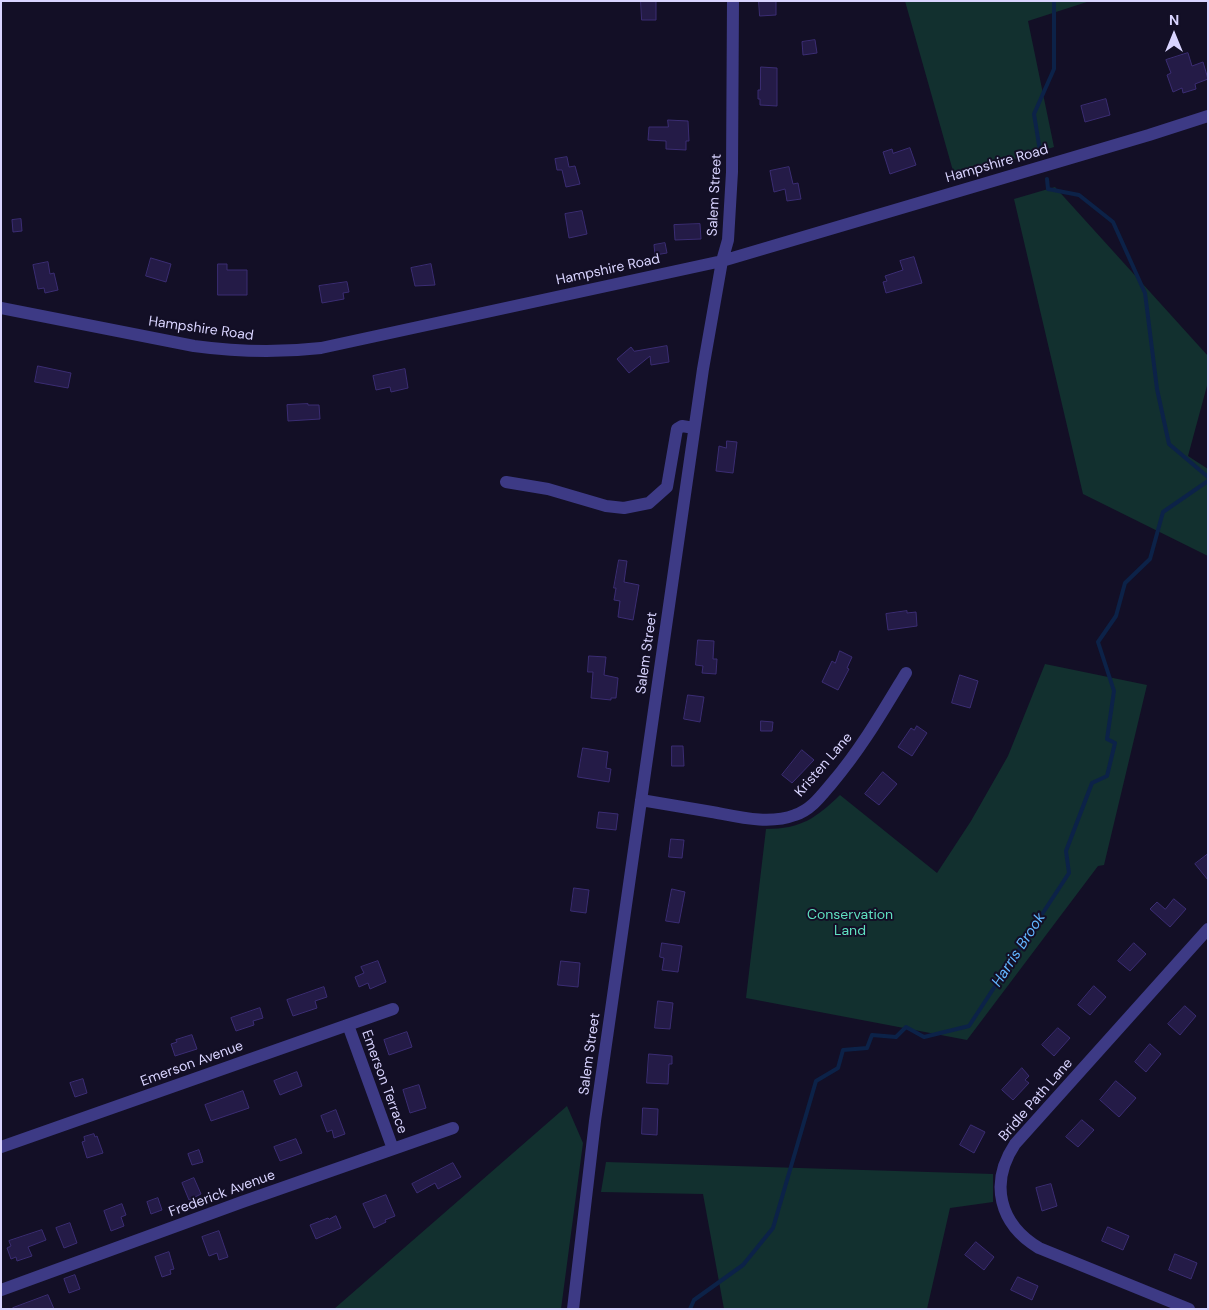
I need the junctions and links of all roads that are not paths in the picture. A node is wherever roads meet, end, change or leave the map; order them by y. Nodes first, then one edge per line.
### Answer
1 (733, 1) edge
2 (1208, 116) edge
3 (722, 261) junction
4 (1, 308) edge
5 (694, 428) junction
6 (670, 471) junction
7 (687, 481) junction
8 (506, 482) dead end
9 (906, 673) dead end
10 (641, 800) junction
11 (1208, 929) edge
12 (393, 1010) dead end
13 (348, 1025) junction
14 (453, 1128) dead end
15 (1, 1147) edge
16 (393, 1150) junction
17 (1, 1290) edge
18 (573, 1309) edge
19 (1189, 1309) edge

1 - 3 street, Salem Street
2 - 3 street, Hampshire Road
3 - 4 street, Hampshire Road
3 - 5 street, Salem Street
5 - 6 street
5 - 7 street, Salem Street
6 - 7 street
6 - 8 street
7 - 10 street, Salem Street
9 - 10 street, Kristen Lane
10 - 18 street, Salem Street
11 - 19 street, Bridle Path Lane
12 - 13 street, Emerson Avenue
13 - 15 street, Emerson Avenue
13 - 16 street, Emerson Terrace
14 - 16 street, Frederick Avenue
16 - 17 street, Frederick Avenue

